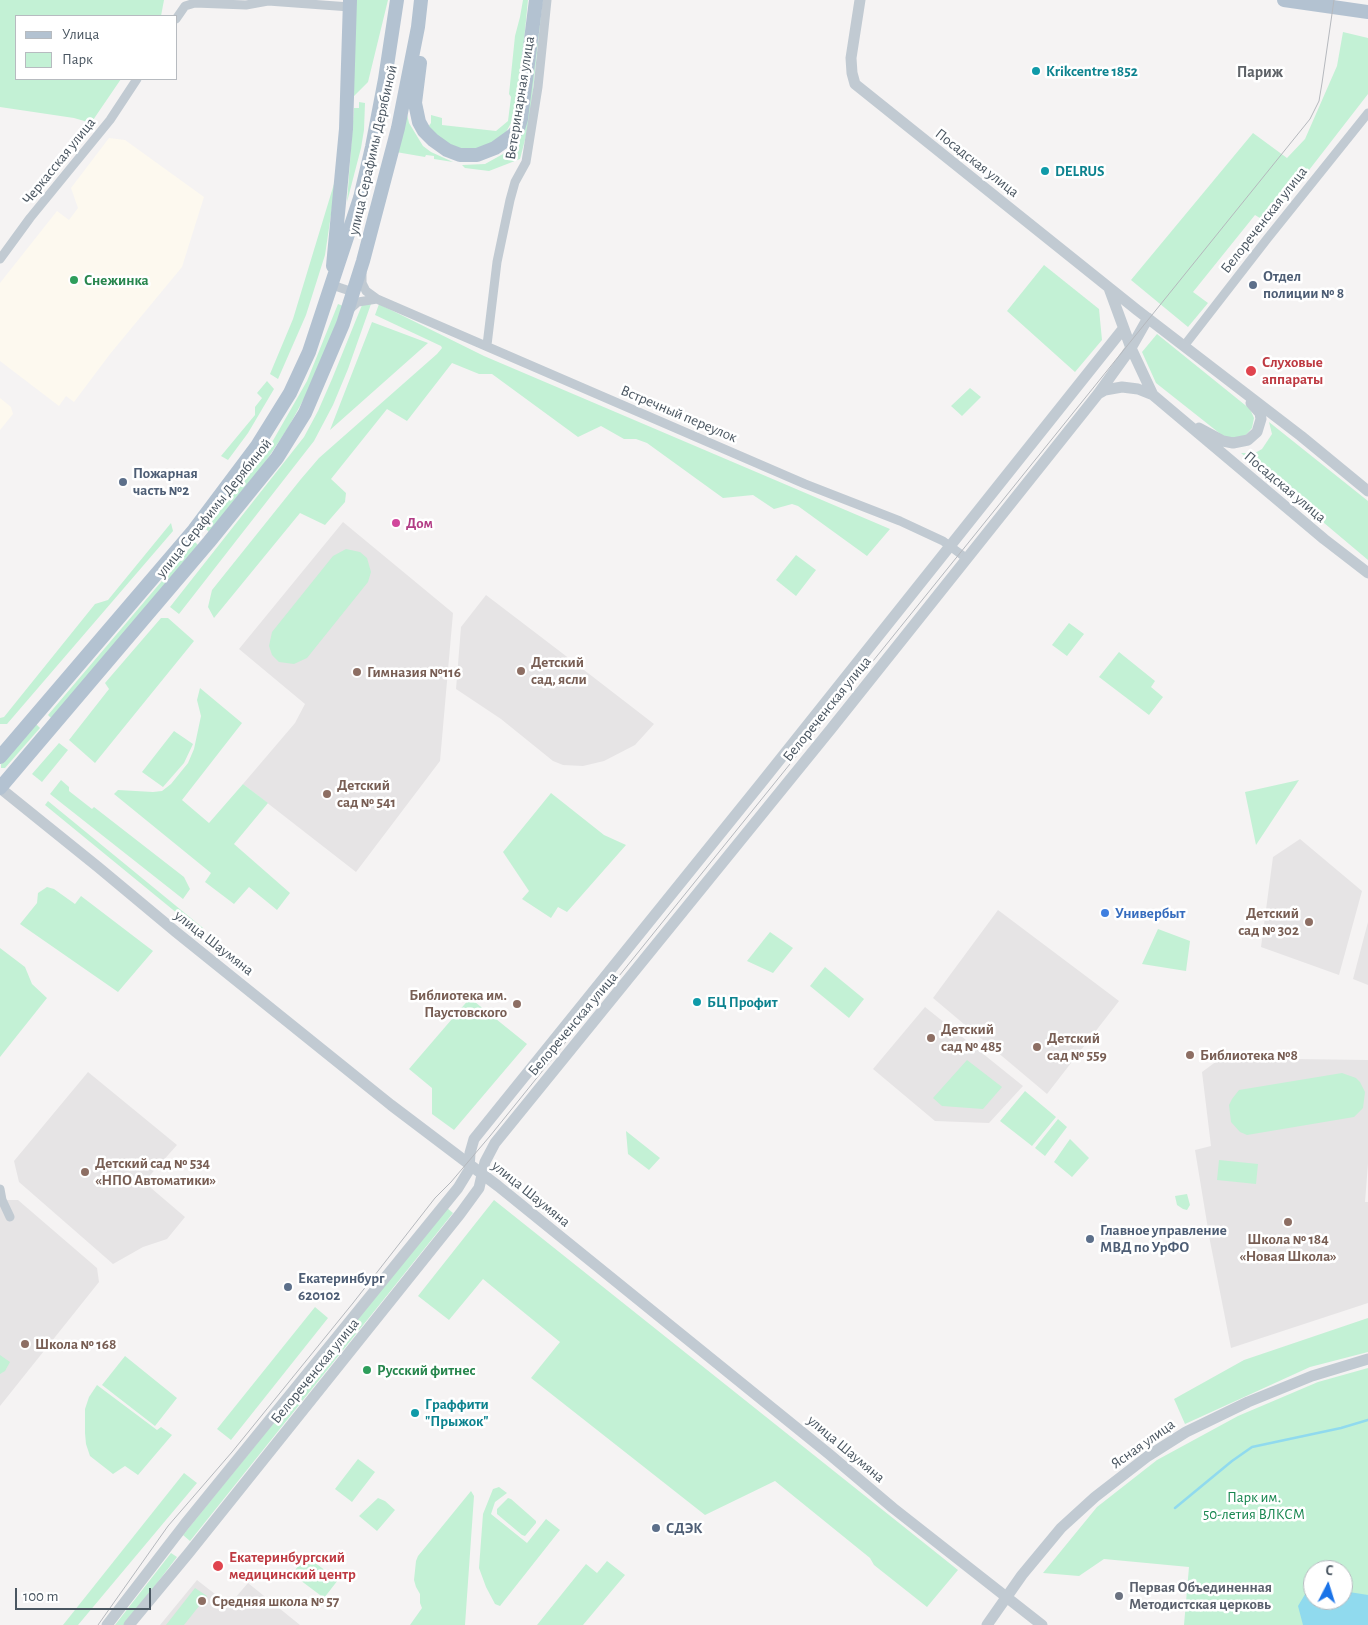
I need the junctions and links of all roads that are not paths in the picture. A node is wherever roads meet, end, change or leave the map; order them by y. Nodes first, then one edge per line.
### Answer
1 (397, 0) edge
2 (421, 0) edge
3 (536, 0) edge
4 (548, 0) edge
5 (860, 0) edge
6 (1284, 0) edge
7 (1321, 3) edge
8 (350, 4) edge
9 (1368, 12) edge
10 (178, 16) edge
11 (418, 27) junction
12 (136, 80) edge
13 (1368, 113) edge
14 (0, 259) edge
15 (363, 261) junction
16 (332, 284) junction
17 (1109, 287) junction
18 (353, 292) junction
19 (378, 299) junction
20 (346, 313) junction
21 (1148, 318) junction
22 (1123, 329) junction
23 (487, 345) junction
24 (1184, 346) junction
25 (1131, 348) junction
26 (1224, 377) junction
27 (1098, 394) junction
28 (1152, 395) junction
29 (1183, 422) junction
30 (1368, 491) edge
31 (951, 546) junction
32 (966, 558) junction
33 (1368, 573) edge
34 (0, 757) edge
35 (0, 788) edge
36 (470, 1165) junction
37 (483, 1175) junction
38 (0, 1188) edge
39 (10, 1217) dead end
40 (1368, 1360) edge
41 (1008, 1597) junction
42 (107, 1625) edge
43 (129, 1625) edge
44 (987, 1625) edge
45 (1042, 1625) edge

1 - 16 main road, улица Серафимы Дерябиной
2 - 11 main road, улица Серафимы Дерябиной
3 - 11 main road
4 - 23 street, Ветеринарная улица
5 - 17 street, Посадская улица
6 - 7 main road
7 - 9 main road
8 - 10 street
8 - 16 main road
11 - 15 main road, улица Серафимы Дерябиной
12 - 14 street, Черкасская улица
13 - 24 street, Белореченская улица
15 - 18 main road, улица Серафимы Дерябиной
15 - 19 street, Встречный переулок
16 - 18 street
16 - 34 main road, улица Серафимы Дерябиной
17 - 21 street, Посадская улица
17 - 22 street, Посадская улица
18 - 20 main road, улица Серафимы Дерябиной
19 - 20 street
19 - 23 street, Встречный переулок
20 - 35 main road, улица Серафимы Дерябиной
21 - 22 street
21 - 24 street, Посадская улица
21 - 25 street
22 - 25 street, Посадская улица
22 - 31 street, Белореченская улица
23 - 31 street, Встречный переулок
24 - 26 street, Посадская улица
25 - 27 street
25 - 28 street, Посадская улица
26 - 29 street, Посадская улица
26 - 30 street, Посадская улица
27 - 28 street, Посадская улица
27 - 32 street, Белореченская улица
28 - 29 street, Посадская улица
29 - 33 street, Посадская улица
31 - 32 street, Встречный переулок
31 - 36 street, Белореченская улица
32 - 37 street, Белореченская улица
35 - 36 street, улица Шаумяна
36 - 37 street, улица Шаумяна
36 - 42 street, Белореченская улица
37 - 41 street, улица Шаумяна
37 - 43 street, Белореченская улица
38 - 39 street
40 - 41 street, Ясная улица
41 - 44 street, Ясная улица
41 - 45 street, улица Шаумяна

